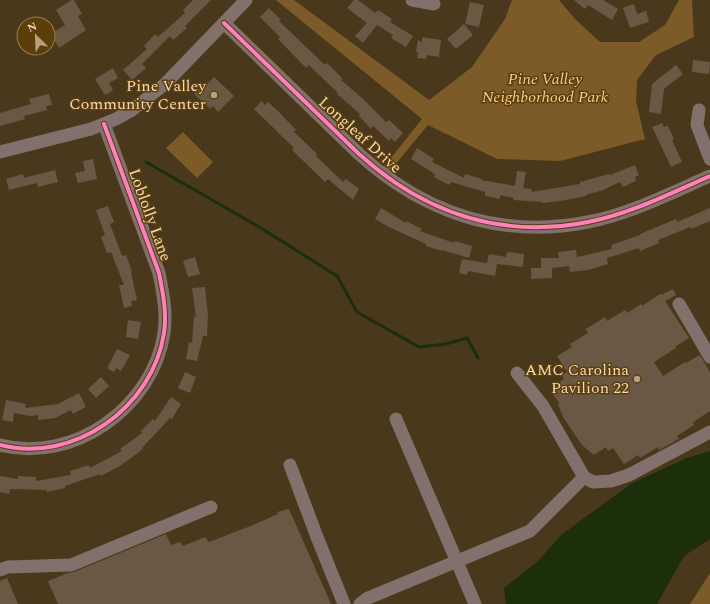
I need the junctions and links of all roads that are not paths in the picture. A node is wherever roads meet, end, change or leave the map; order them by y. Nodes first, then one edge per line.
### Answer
1 (246, 0) edge
2 (412, 0) edge
3 (434, 4) dead end
4 (224, 23) junction
5 (699, 110) dead end
6 (104, 124) junction
7 (0, 152) edge
8 (710, 159) edge
9 (710, 176) edge
10 (679, 304) dead end
11 (710, 357) edge
12 (517, 373) dead end
13 (396, 419) dead end
14 (710, 432) edge
15 (0, 445) edge
16 (290, 465) dead end
17 (584, 477) junction
18 (210, 507) dead end
19 (456, 562) junction
20 (0, 570) edge
21 (344, 604) edge
22 (360, 604) edge
23 (475, 604) edge

1 - 4 street
2 - 3 street
4 - 6 street
4 - 9 street, Longleaf Drive
5 - 8 street
6 - 7 street
6 - 15 street, Loblolly Lane
10 - 11 street
12 - 17 street
13 - 19 street
14 - 17 street
16 - 21 street
17 - 19 street
18 - 20 street
19 - 22 street
19 - 23 street

